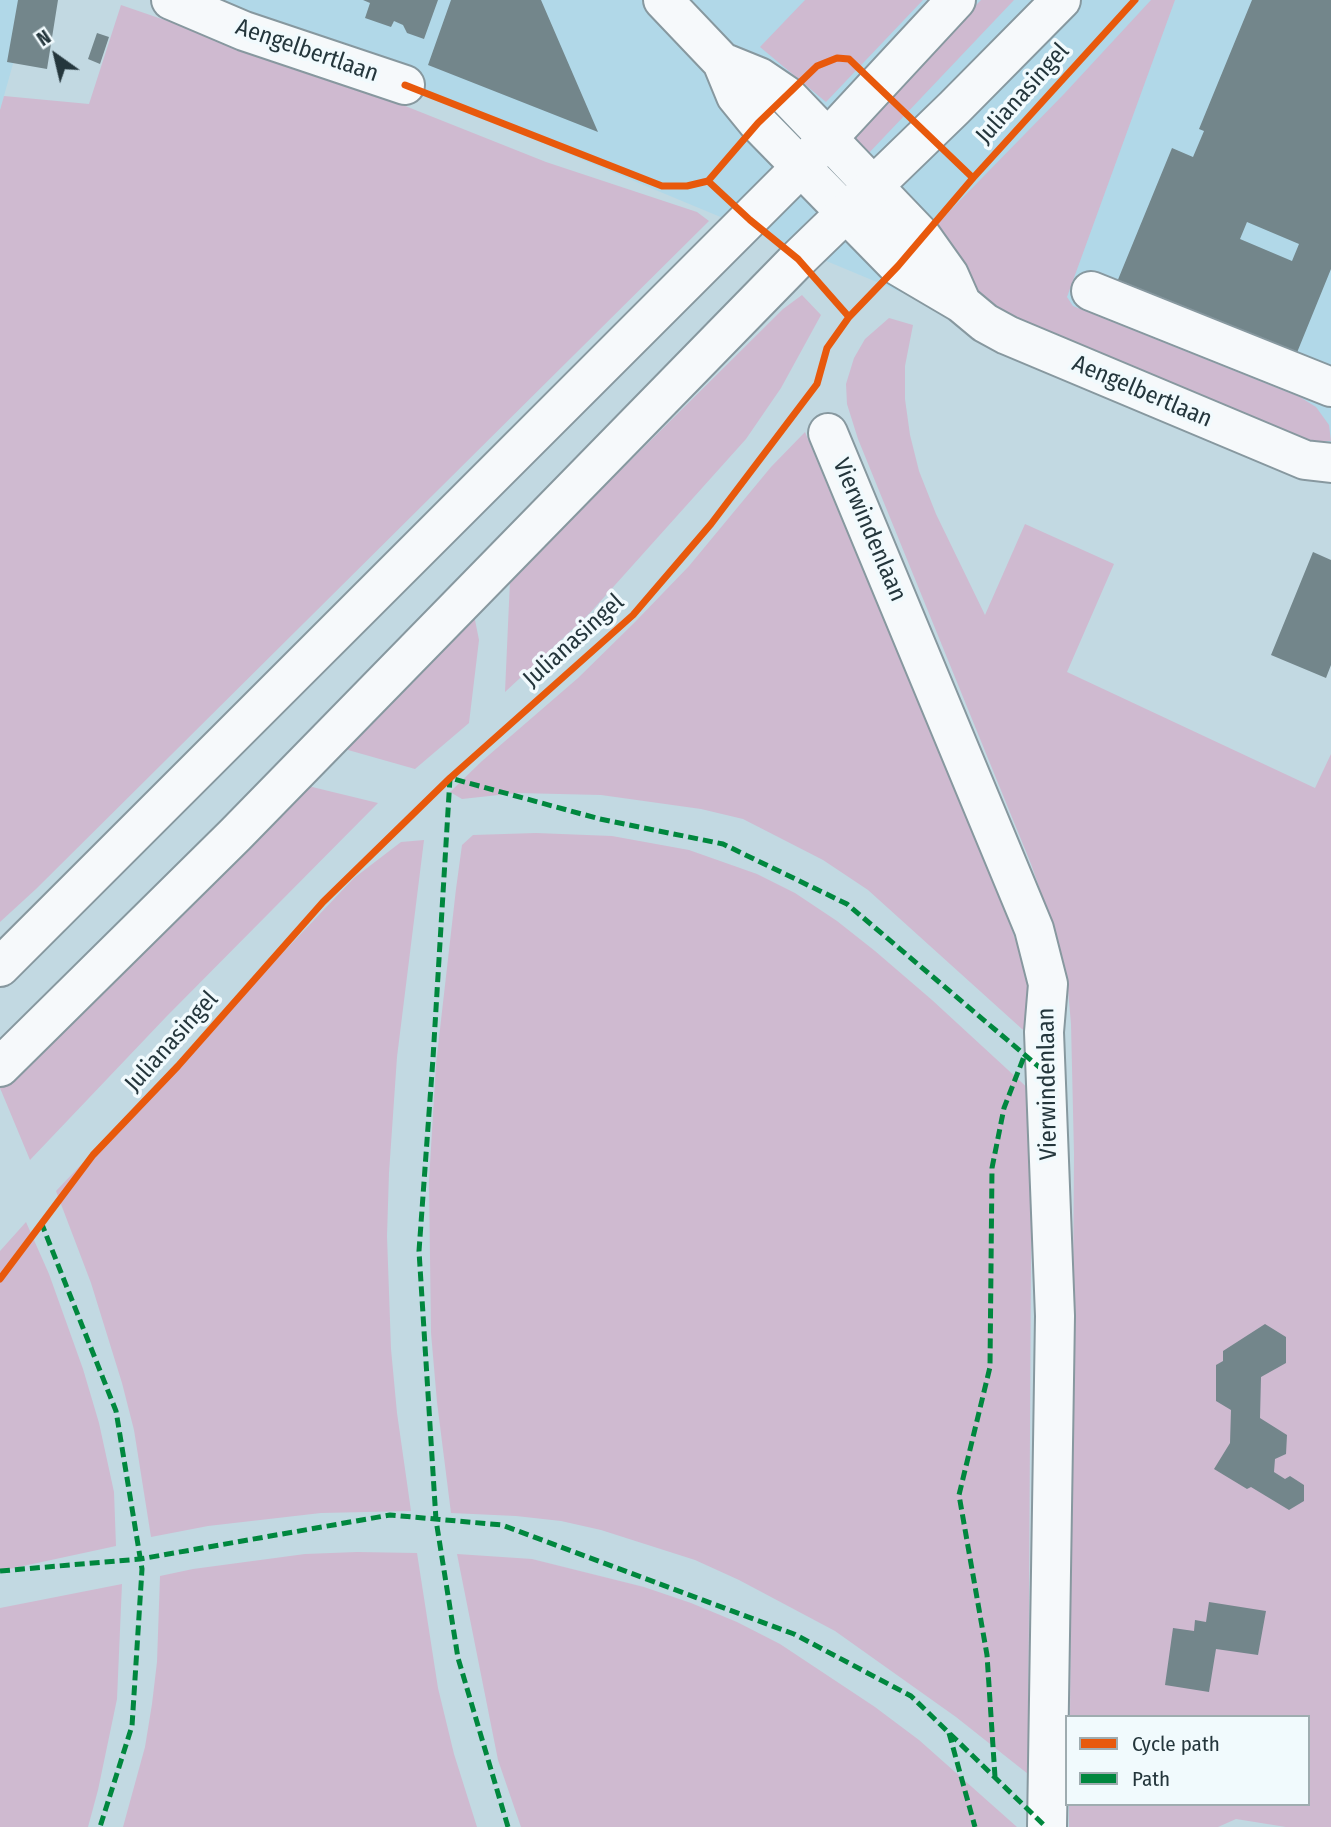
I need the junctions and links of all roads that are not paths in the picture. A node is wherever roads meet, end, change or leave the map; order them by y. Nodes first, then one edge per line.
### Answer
1 (171, 0) edge
2 (663, 0) edge
3 (956, 0) edge
4 (1061, 0) edge
5 (722, 62) junction
6 (405, 85) dead end
7 (828, 138) junction
8 (801, 167) junction
9 (873, 185) junction
10 (845, 212) junction
11 (1091, 291) dead end
12 (961, 303) junction
13 (1331, 387) edge
14 (828, 433) dead end
15 (1331, 463) edge
16 (0, 967) edge
17 (0, 1067) edge
18 (1047, 1827) edge

1 - 6 street, Aengelbertlaan
2 - 5 street
3 - 7 street
4 - 9 street, Julianasingel
5 - 7 street, Aengelbertlaan
5 - 8 street, Aengelbertlaan
7 - 8 street
7 - 9 street, Aengelbertlaan
8 - 10 street, Aengelbertlaan
8 - 16 street
9 - 10 street, Julianasingel
9 - 12 street, Aengelbertlaan
10 - 12 street, Aengelbertlaan
10 - 17 street, Julianasingel
11 - 13 street
12 - 15 street, Aengelbertlaan
14 - 18 street, Vierwindenlaan

